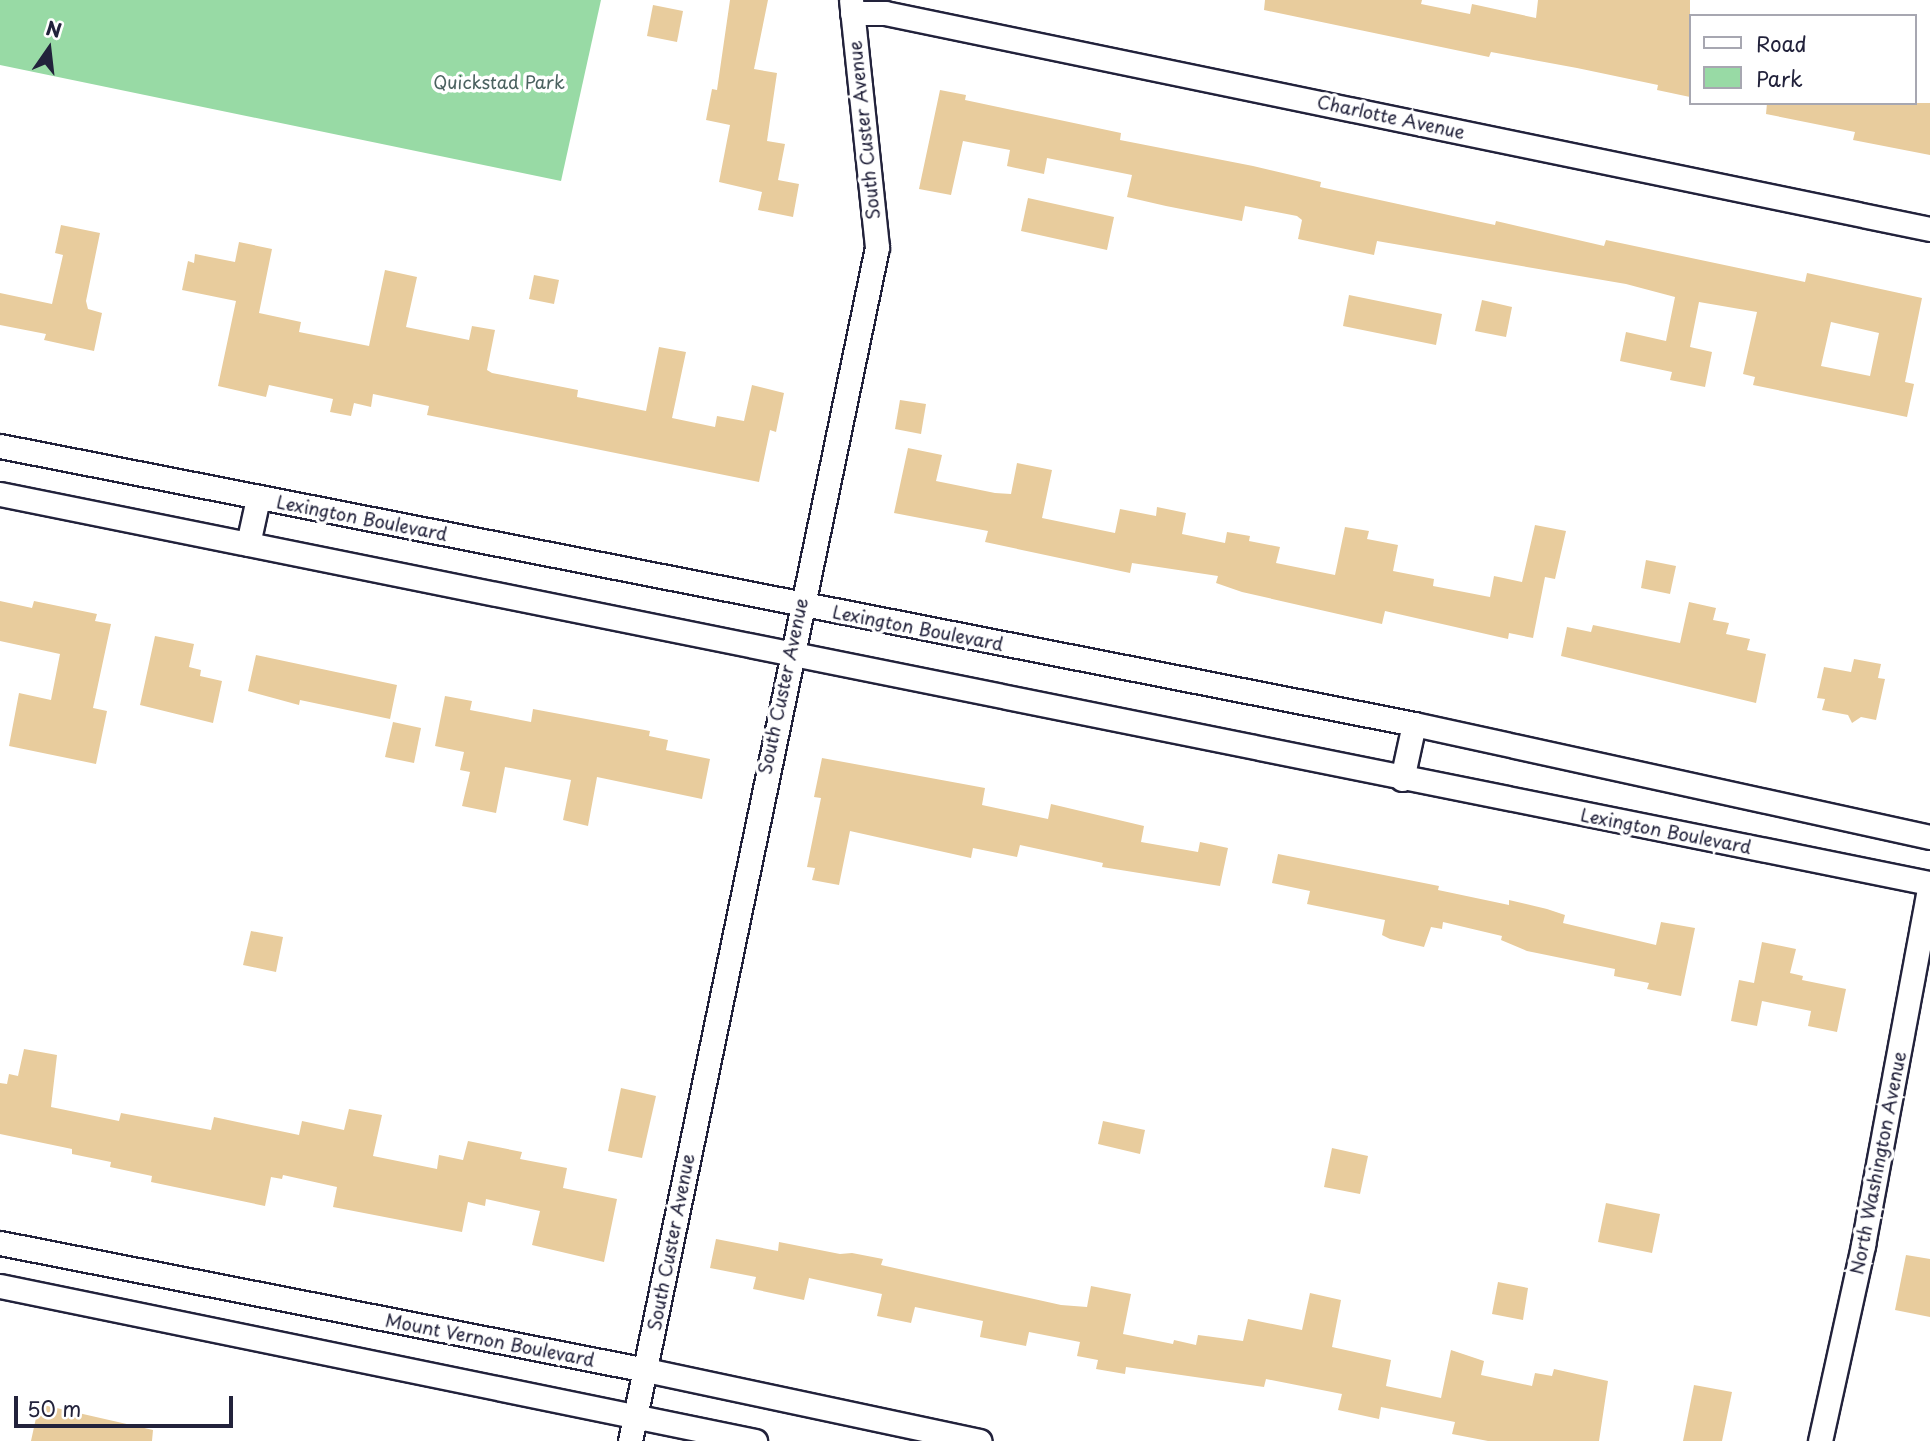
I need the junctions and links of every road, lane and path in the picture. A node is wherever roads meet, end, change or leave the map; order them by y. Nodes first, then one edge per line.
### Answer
1 (851, 6) edge
2 (1930, 229) edge
3 (0, 446) edge
4 (0, 494) edge
5 (258, 498) junction
6 (248, 544) junction
7 (800, 605) junction
8 (790, 653) junction
9 (1414, 724) junction
10 (1402, 779) junction
11 (1930, 837) edge
12 (1930, 883) edge
13 (0, 1243) edge
14 (0, 1286) edge
15 (646, 1370) junction
16 (636, 1416) junction
17 (630, 1441) edge
18 (755, 1441) edge
19 (980, 1441) edge
20 (1820, 1441) edge

1 - 2 street, Charlotte Avenue
1 - 7 street, South Custer Avenue
3 - 5 street, Lexington Boulevard
4 - 6 street, Lexington Boulevard
5 - 6 street, Lexington Boulevard
5 - 7 street, Lexington Boulevard
6 - 8 street, Lexington Boulevard
7 - 8 street, South Custer Avenue
7 - 9 street, Lexington Boulevard
8 - 10 street, Lexington Boulevard
8 - 15 street, South Custer Avenue
9 - 10 street
9 - 11 street, Lexington Boulevard
10 - 12 street, Lexington Boulevard
12 - 20 street, North Washington Avenue
13 - 15 street, Mount Vernon Boulevard
14 - 16 street
15 - 16 street, South Custer Avenue
15 - 19 street, Mount Vernon Boulevard
16 - 17 street, South Custer Avenue
16 - 18 street

